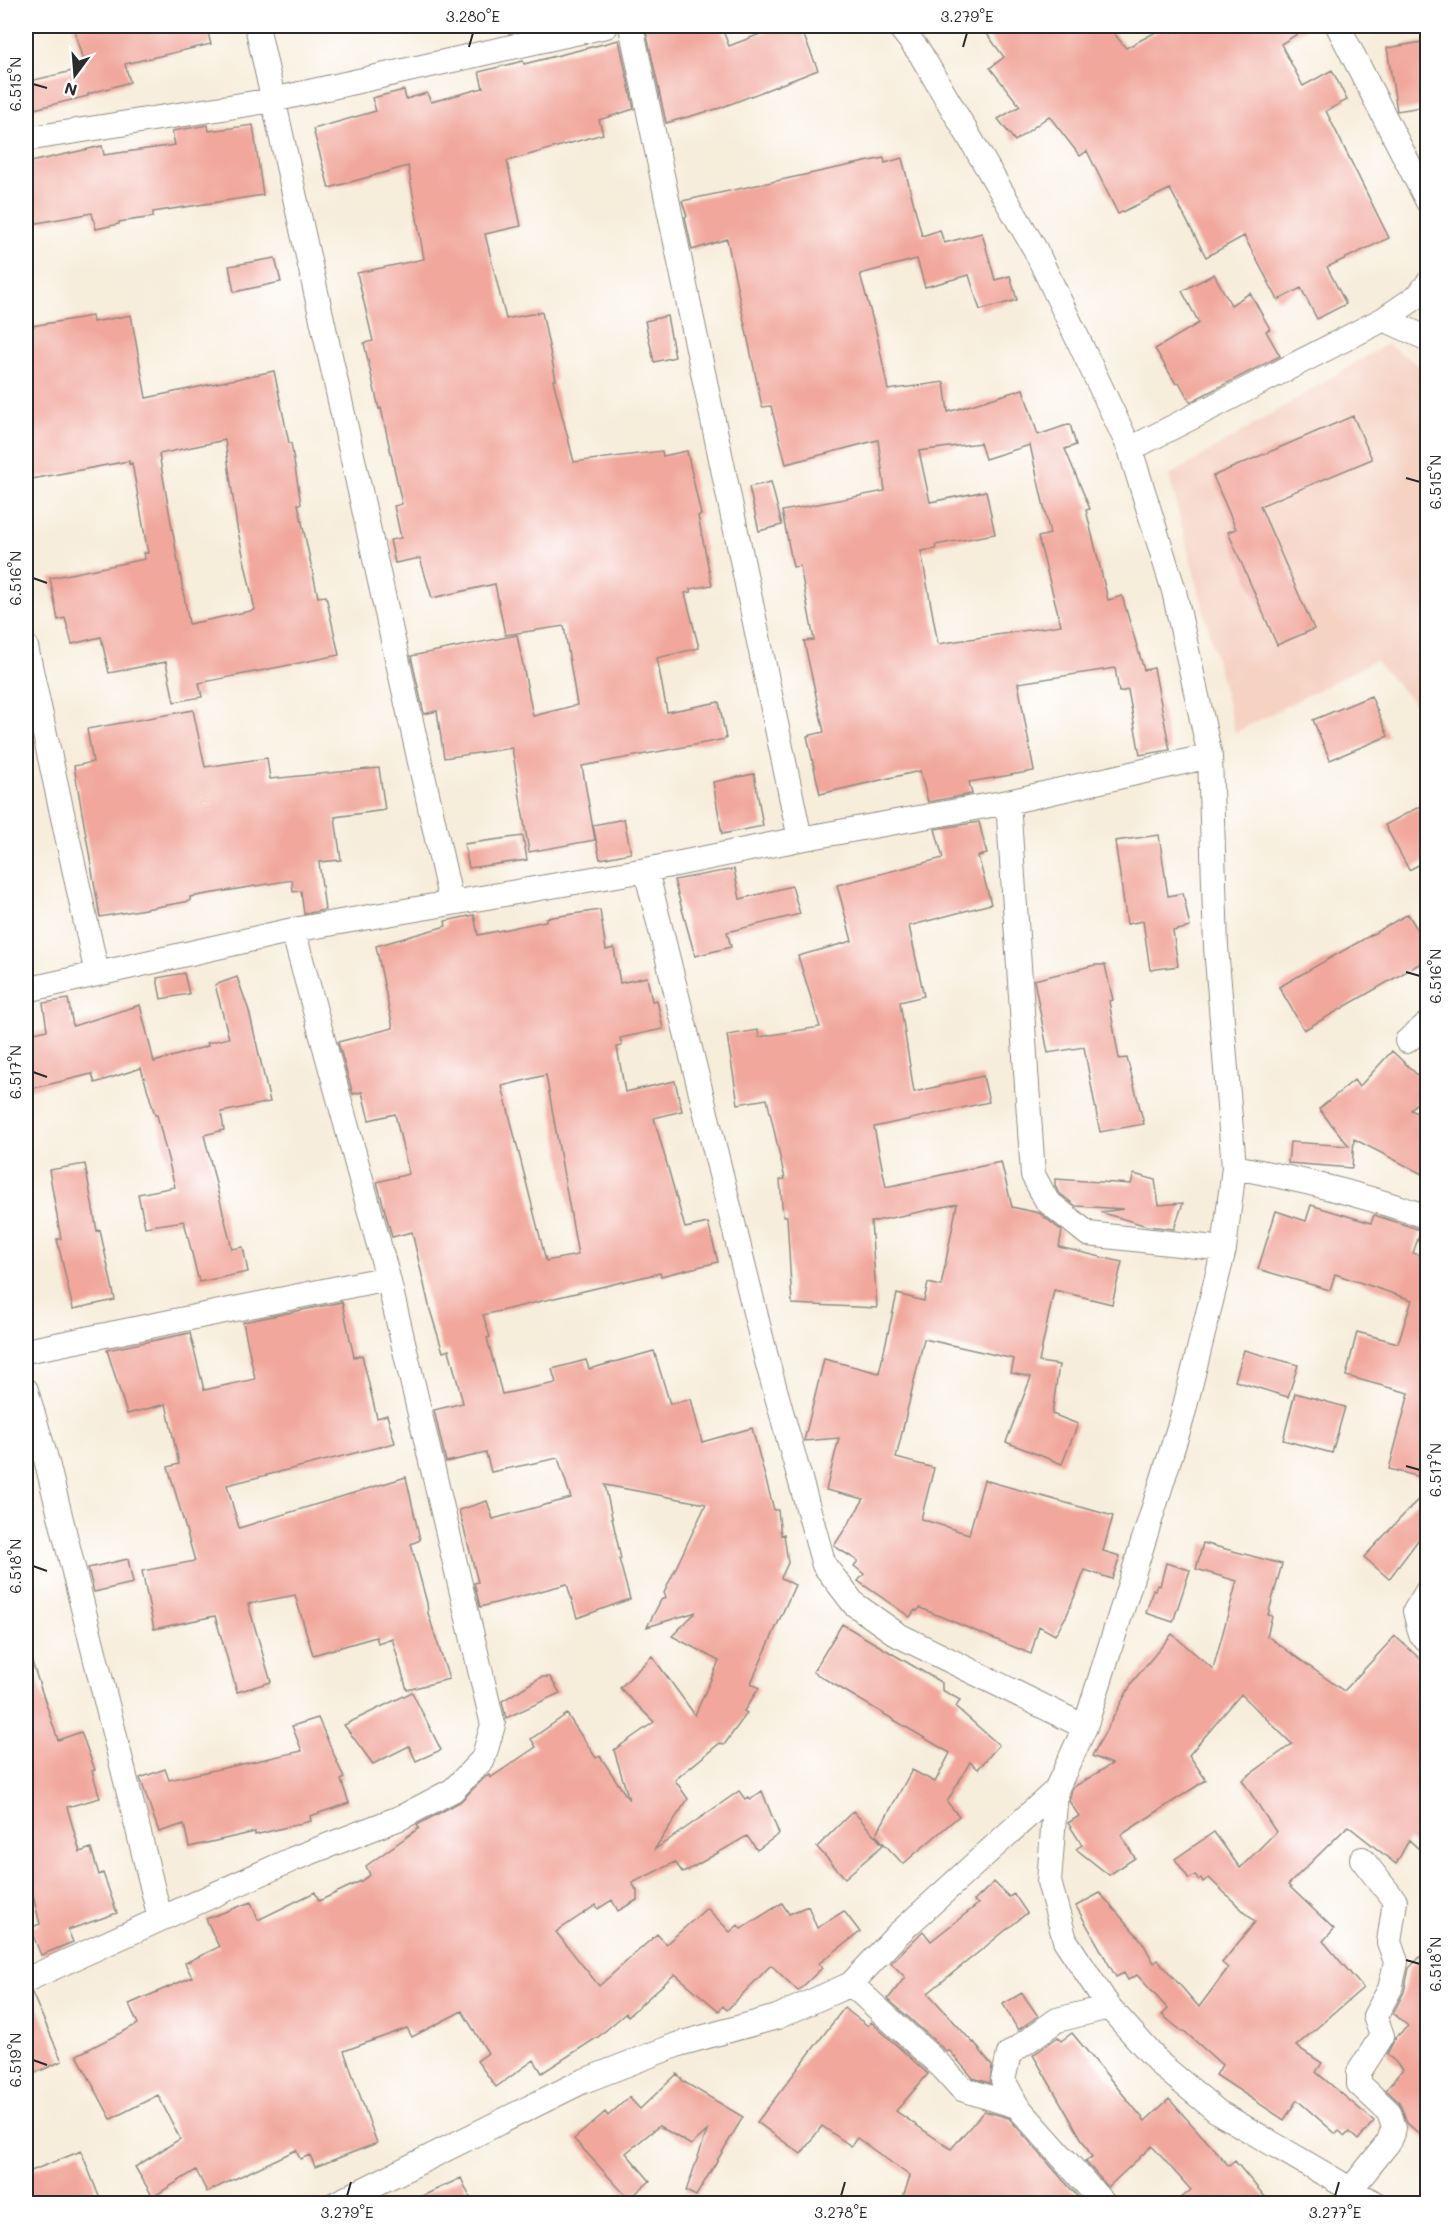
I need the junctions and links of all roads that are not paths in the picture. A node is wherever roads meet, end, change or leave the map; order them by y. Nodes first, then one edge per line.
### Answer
1 (257, 26) edge
2 (606, 26) edge
3 (631, 26) edge
4 (899, 26) edge
5 (1338, 26) edge
6 (273, 100) junction
7 (26, 139) edge
8 (1428, 202) edge
9 (1428, 283) edge
10 (1384, 319) junction
11 (1428, 339) edge
12 (1130, 449) junction
13 (26, 647) edge
14 (1210, 756) junction
15 (1008, 802) junction
16 (800, 839) junction
17 (646, 870) junction
18 (451, 902) junction
19 (293, 930) junction
20 (97, 974) junction
21 (26, 990) edge
22 (1428, 1023) edge
23 (1407, 1041) dead end
24 (1234, 1167) junction
25 (1428, 1217) edge
26 (1224, 1249) junction
27 (387, 1278) junction
28 (26, 1351) edge
29 (26, 1390) edge
30 (1428, 1590) edge
31 (1428, 1641) edge
32 (1085, 1727) junction
33 (1056, 1790) junction
34 (1362, 1859) dead end
35 (160, 1918) junction
36 (26, 1980) edge
37 (851, 1984) junction
38 (1109, 2007) junction
39 (1017, 2106) junction
40 (1351, 2189) junction
41 (335, 2204) edge
42 (1104, 2204) edge
43 (1376, 2204) edge

1 - 6 street
2 - 6 street
3 - 16 street
4 - 12 street
5 - 8 street
6 - 7 street
6 - 18 street
9 - 10 street
10 - 11 street
10 - 12 street
12 - 14 street
13 - 20 street
14 - 15 street
14 - 24 street
15 - 16 street
15 - 26 street
16 - 17 street
17 - 18 street
17 - 32 street
18 - 19 street
19 - 20 street
19 - 27 street
20 - 21 street
22 - 23 street
24 - 25 street
24 - 26 street
26 - 32 street
27 - 28 street
27 - 35 street
29 - 35 street
30 - 31 street
32 - 33 street
33 - 37 street
33 - 38 street
34 - 40 street
35 - 36 street
37 - 39 street
37 - 41 street
38 - 39 street
38 - 40 street
39 - 42 street
40 - 43 street

